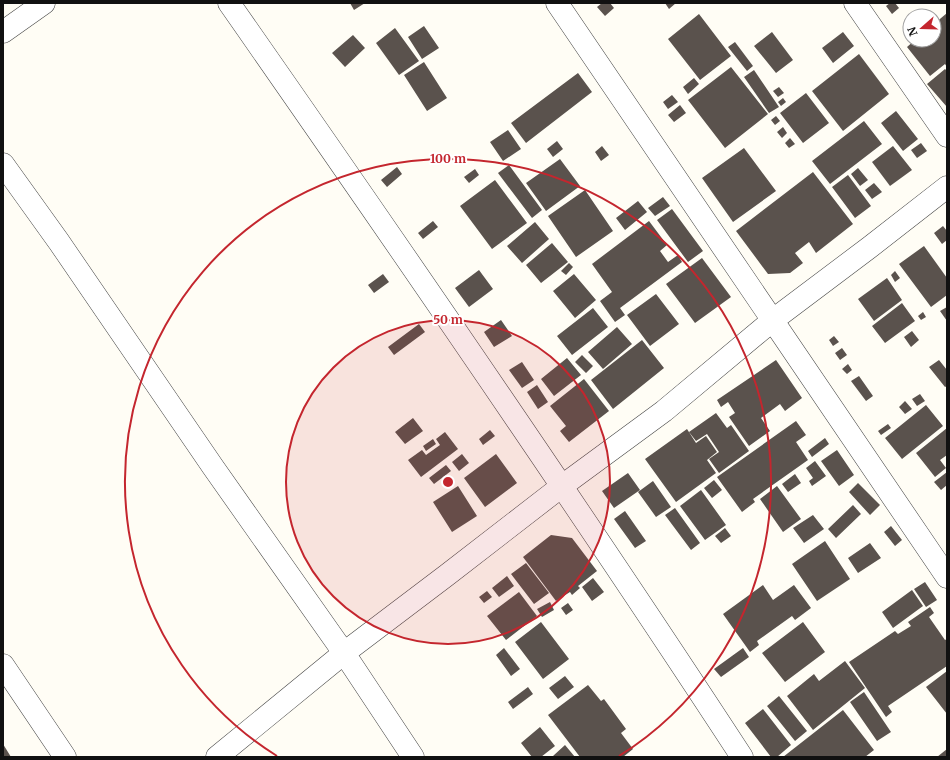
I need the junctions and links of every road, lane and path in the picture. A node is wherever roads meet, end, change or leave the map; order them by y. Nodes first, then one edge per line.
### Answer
1 (44, 3) edge
2 (229, 3) edge
3 (557, 3) edge
4 (855, 3) edge
5 (3, 32) edge
6 (947, 136) edge
7 (3, 164) edge
8 (947, 187) edge
9 (773, 320) junction
10 (562, 486) junction
11 (947, 577) edge
12 (344, 652) junction
13 (4, 669) edge
14 (65, 757) edge
15 (217, 757) edge
16 (413, 757) edge
17 (742, 757) edge

1 - 5 street
2 - 10 street
3 - 9 street
4 - 6 street
7 - 12 street
8 - 9 street
9 - 10 street
9 - 11 street
10 - 12 street
10 - 17 street
12 - 15 street
12 - 16 street
13 - 14 street

